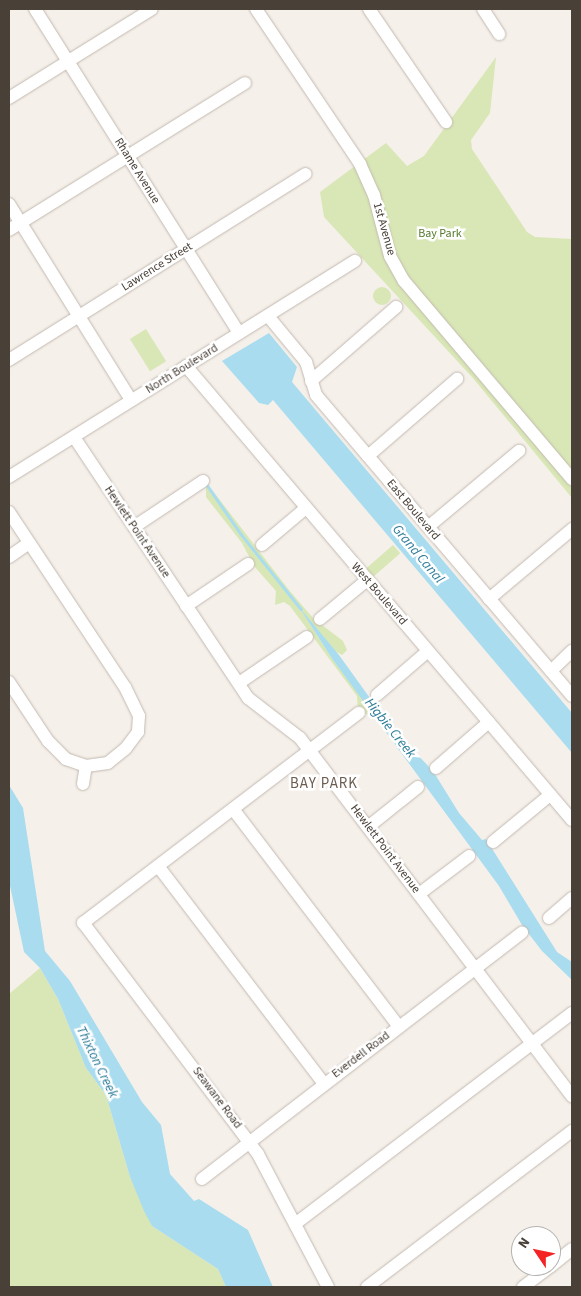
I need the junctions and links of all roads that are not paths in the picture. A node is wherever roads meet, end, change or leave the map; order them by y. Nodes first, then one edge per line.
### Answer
1 (35, 9) edge
2 (152, 9) edge
3 (256, 9) edge
4 (369, 9) edge
5 (483, 9) edge
6 (499, 34) dead end
7 (68, 61) junction
8 (245, 83) dead end
9 (9, 98) edge
10 (446, 122) dead end
11 (128, 156) junction
12 (305, 174) dead end
13 (9, 204) edge
14 (21, 223) junction
15 (9, 230) edge
16 (186, 248) junction
17 (355, 261) dead end
18 (396, 307) dead end
19 (79, 316) junction
20 (268, 316) junction
21 (239, 333) junction
22 (9, 360) edge
23 (186, 366) junction
24 (457, 379) dead end
25 (312, 381) junction
26 (131, 400) junction
27 (74, 437) junction
28 (520, 451) dead end
29 (368, 456) junction
30 (9, 477) edge
31 (572, 479) edge
32 (203, 481) dead end
33 (306, 508) junction
34 (9, 512) edge
35 (134, 527) junction
36 (428, 527) junction
37 (572, 529) edge
38 (30, 543) junction
39 (262, 545) dead end
40 (9, 557) edge
41 (248, 564) dead end
42 (367, 580) junction
43 (489, 599) junction
44 (186, 606) junction
45 (320, 619) dead end
46 (307, 637) dead end
47 (428, 651) junction
48 (572, 651) edge
49 (550, 671) junction
50 (9, 682) edge
51 (238, 683) junction
52 (377, 695) dead end
53 (572, 696) edge
54 (359, 713) dead end
55 (489, 722) junction
56 (309, 751) junction
57 (86, 766) junction
58 (436, 768) dead end
59 (83, 784) dead end
60 (418, 786) dead end
61 (550, 794) junction
62 (233, 809) junction
63 (572, 820) edge
64 (368, 827) junction
65 (493, 842) dead end
66 (469, 856) dead end
67 (158, 866) junction
68 (419, 894) junction
69 (572, 898) edge
70 (549, 918) dead end
71 (522, 933) dead end
72 (476, 969) junction
73 (572, 1013) edge
74 (399, 1026) junction
75 (533, 1044) junction
76 (324, 1084) junction
77 (572, 1096) edge
78 (572, 1132) edge
79 (248, 1141) junction
80 (202, 1179) dead end
81 (295, 1224) junction
82 (572, 1250) edge
83 (561, 1258) edge
84 (538, 1276) edge
85 (328, 1287) edge
86 (367, 1287) edge
87 (523, 1287) edge

1 - 7 street, Rhame Avenue
2 - 7 street
3 - 31 street, 1st Avenue
4 - 10 street
5 - 6 street
7 - 9 street
7 - 11 street, Rhame Avenue
8 - 11 street
11 - 14 street
11 - 16 street, Rhame Avenue
12 - 16 street, Lawrence Street
13 - 14 street
14 - 15 street
14 - 19 street
16 - 19 street, Lawrence Street
16 - 21 street, Rhame Avenue
17 - 20 street, North Boulevard
18 - 25 street
19 - 22 street, Lawrence Street
19 - 26 street
20 - 21 street, North Boulevard
20 - 25 street, East Boulevard
21 - 23 street, North Boulevard
23 - 26 street, North Boulevard
23 - 33 street, West Boulevard
24 - 29 street
25 - 29 street, East Boulevard
26 - 27 street, North Boulevard
27 - 30 street, North Boulevard
27 - 35 street, Hewlett Point Avenue
28 - 36 street
29 - 36 street, East Boulevard
32 - 35 street
33 - 39 street
33 - 42 street, West Boulevard
34 - 38 street
35 - 44 street, Hewlett Point Avenue
36 - 43 street, East Boulevard
37 - 43 street
38 - 40 street
38 - 57 street
41 - 44 street
42 - 45 street
42 - 47 street, West Boulevard
43 - 49 street, East Boulevard
44 - 51 street, Hewlett Point Avenue
46 - 51 street
47 - 52 street
47 - 55 street, West Boulevard
48 - 49 street
49 - 53 street, East Boulevard
50 - 57 street
51 - 56 street, Hewlett Point Avenue
54 - 56 street
55 - 58 street
55 - 61 street, West Boulevard
56 - 62 street
56 - 64 street, Hewlett Point Avenue
57 - 59 street
60 - 64 street
61 - 63 street, West Boulevard
61 - 65 street
62 - 67 street
62 - 74 street
64 - 68 street, Hewlett Point Avenue
66 - 68 street
67 - 76 street
67 - 79 street, Seawane Road
68 - 72 street, Hewlett Point Avenue
69 - 70 street
71 - 72 street, Everdell Road
72 - 74 street, Everdell Road
72 - 75 street, Hewlett Point Avenue
73 - 75 street
74 - 76 street, Everdell Road
75 - 77 street, Hewlett Point Avenue
75 - 81 street
76 - 79 street, Everdell Road
78 - 86 street
79 - 80 street, Everdell Road
79 - 81 street, Seawane Road
81 - 85 street, Seawane Road
82 - 83 street
84 - 87 street

